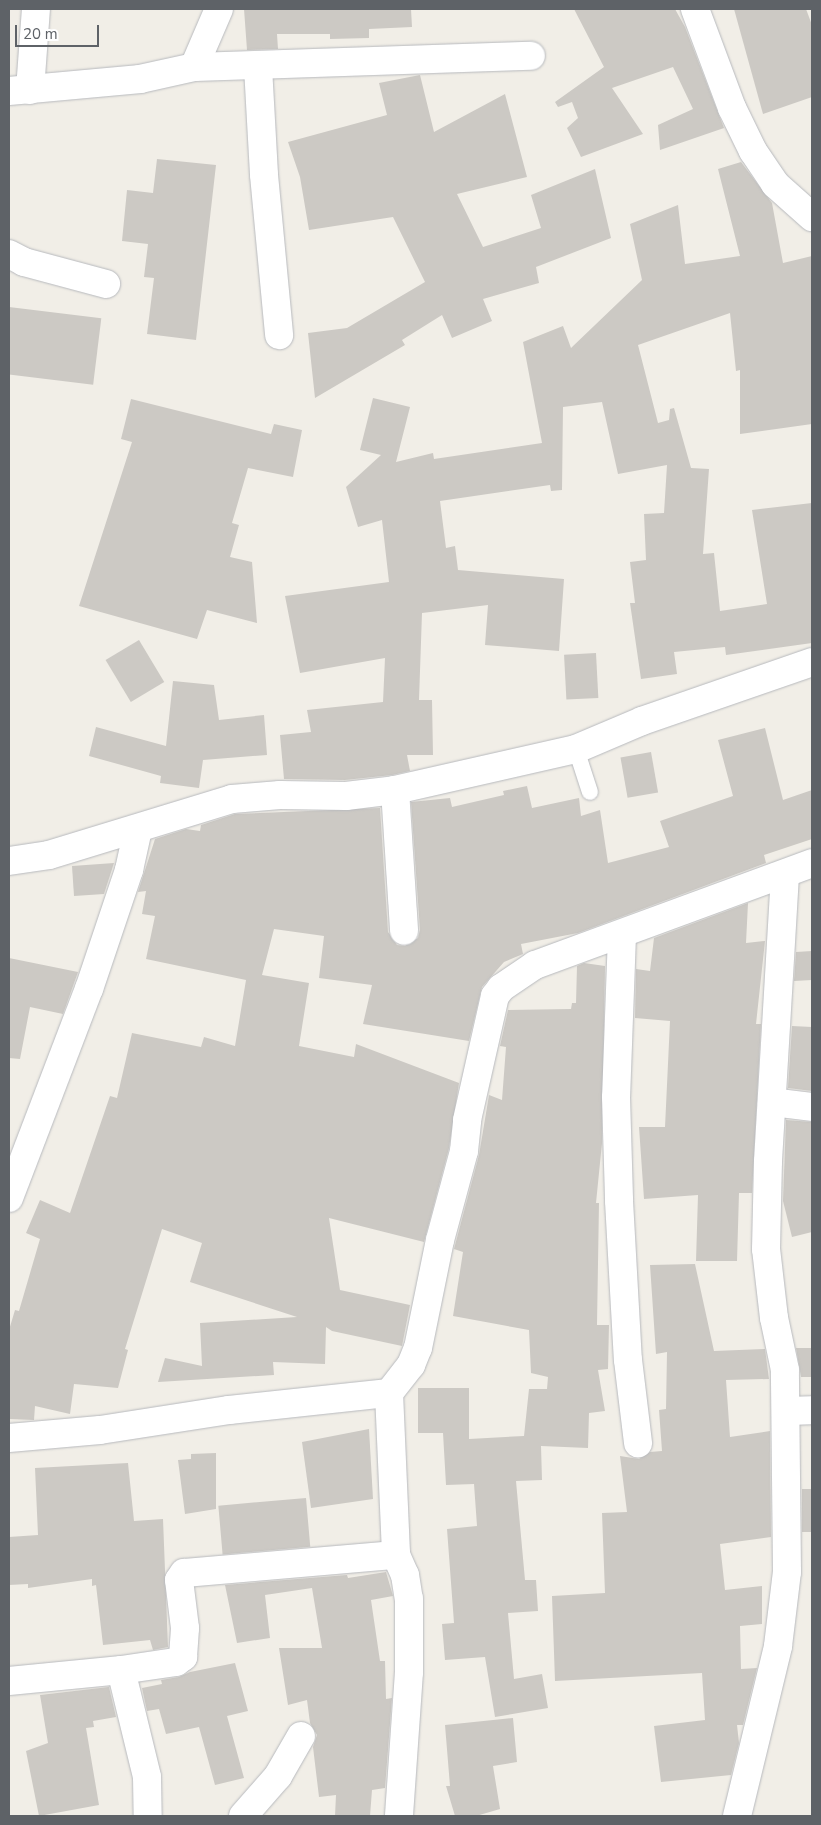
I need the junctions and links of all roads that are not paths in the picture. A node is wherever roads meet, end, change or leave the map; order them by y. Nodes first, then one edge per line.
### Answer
1 (36, 9) edge
2 (219, 9) edge
3 (695, 9) edge
4 (531, 56) dead end
5 (194, 67) junction
6 (258, 67) junction
7 (19, 90) edge
8 (812, 217) edge
9 (9, 254) edge
10 (106, 284) dead end
11 (279, 335) dead end
12 (812, 662) edge
13 (576, 749) junction
14 (395, 790) junction
15 (590, 792) dead end
16 (138, 829) junction
17 (9, 861) edge
18 (812, 863) edge
19 (785, 876) junction
20 (404, 931) dead end
21 (622, 935) junction
22 (772, 1102) junction
23 (812, 1107) edge
24 (9, 1198) edge
25 (389, 1393) junction
26 (800, 1410) edge
27 (9, 1438) edge
28 (638, 1443) dead end
29 (396, 1555) junction
30 (121, 1670) junction
31 (9, 1682) edge
32 (301, 1736) dead end
33 (148, 1816) edge
34 (243, 1816) edge
35 (399, 1816) edge
36 (737, 1816) edge

1 - 7 street
2 - 5 street
3 - 8 street
4 - 6 street
5 - 6 street
5 - 7 street
6 - 11 street
9 - 10 street
12 - 13 street
13 - 14 street
13 - 15 lane
14 - 16 street
14 - 20 street
16 - 17 street
16 - 24 street
18 - 19 street
19 - 21 street
19 - 22 street
21 - 25 street
21 - 28 street
22 - 23 street
22 - 26 street
25 - 27 street
25 - 29 street
26 - 36 street
29 - 30 street
29 - 35 street
30 - 31 street
30 - 33 street
32 - 34 street

